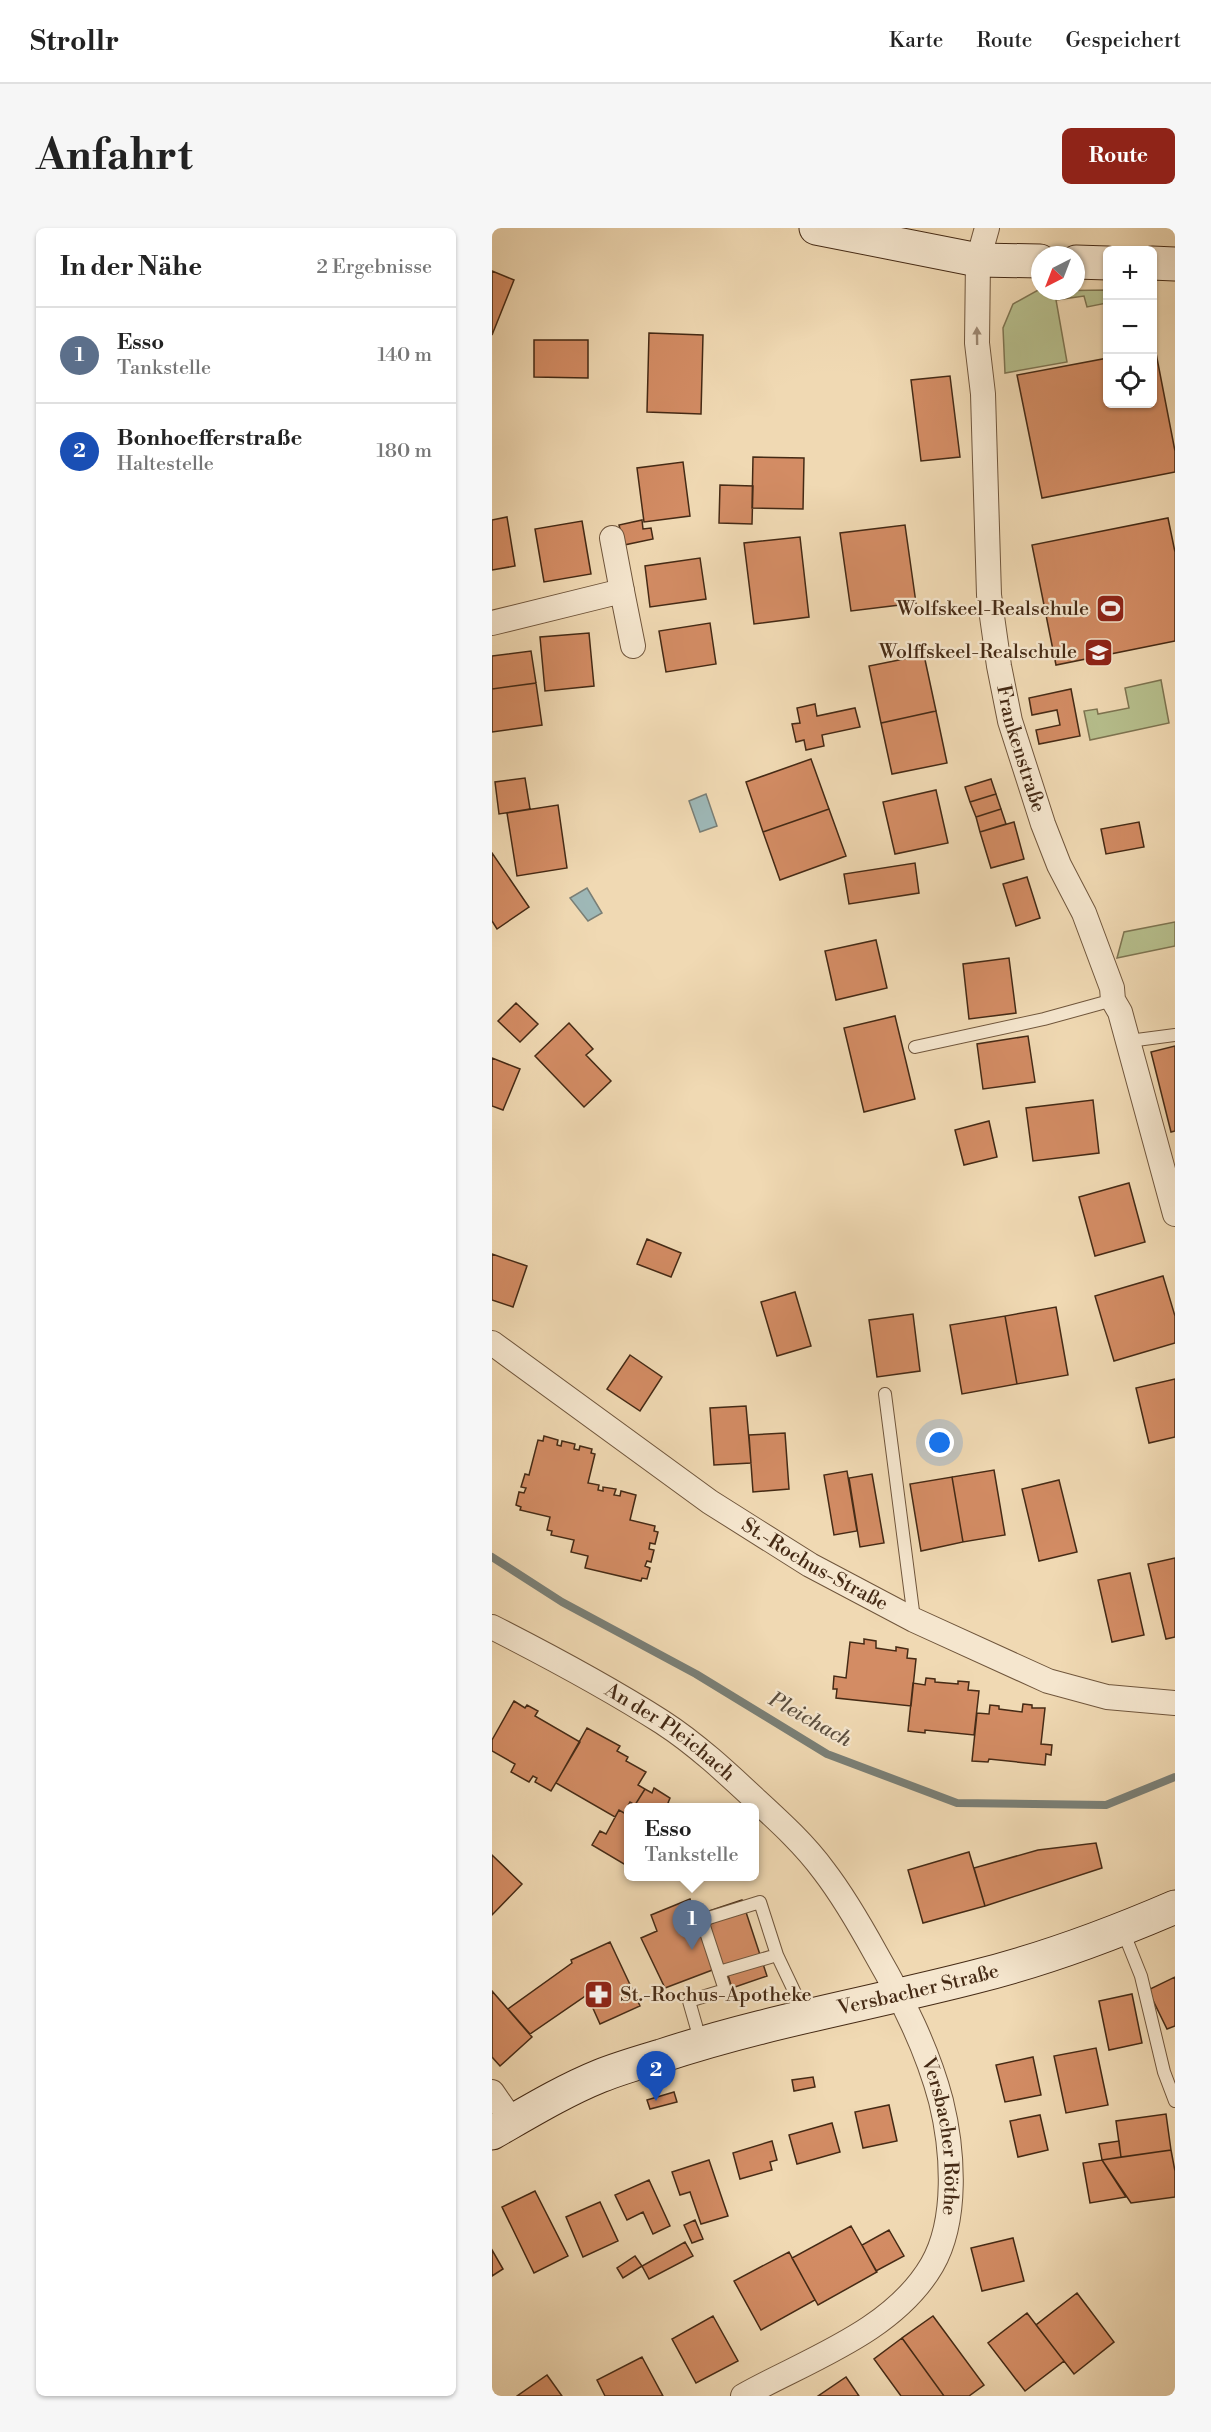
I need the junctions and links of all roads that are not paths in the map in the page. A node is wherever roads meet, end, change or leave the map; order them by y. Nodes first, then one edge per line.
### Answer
1 (816, 228) edge
2 (987, 228) edge
3 (978, 260) junction
4 (1031, 261) edge
5 (1085, 262) edge
6 (1103, 263) edge
7 (1157, 263) edge
8 (1175, 264) edge
9 (612, 538) dead end
10 (622, 591) junction
11 (492, 622) edge
12 (633, 646) dead end
13 (1113, 1000) junction
14 (1175, 1035) edge
15 (1129, 1041) junction
16 (915, 1047) dead end
17 (1175, 1214) edge
18 (492, 1343) edge
19 (885, 1394) dead end
20 (914, 1620) junction
21 (492, 1627) edge
22 (1175, 1703) edge
23 (1175, 1907) edge
24 (1122, 1929) junction
25 (777, 1955) junction
26 (719, 1972) junction
27 (899, 1994) junction
28 (806, 2015) junction
29 (701, 2043) junction
30 (492, 2092) edge
31 (1175, 2101) edge
32 (502, 2127) edge
33 (743, 2396) edge

1 - 3 main road
2 - 3 street, Frankenstraße
3 - 4 main road
13 -> 3 street, Frankenstraße
5 - 6 main road
7 - 8 main road
9 - 10 street
10 - 11 street
10 - 12 street
13 - 15 street, Frankenstraße
13 - 16 lane
14 - 15 lane
15 - 17 street, Frankenstraße
18 - 20 street, St.-Rochus-Straße
19 - 20 lane
20 - 22 street, St.-Rochus-Straße
21 - 27 street, An der Pleichach
23 - 24 main road, Versbacher Straße
24 - 27 main road, Versbacher Straße
24 - 31 lane
25 - 26 lane
25 - 26 lane
25 - 28 lane
26 - 29 lane
27 - 28 main road, Versbacher Straße
27 - 33 street, Versbacher Röthe
28 - 29 main road, Versbacher Straße
29 - 32 main road, Versbacher Straße
30 - 32 street

